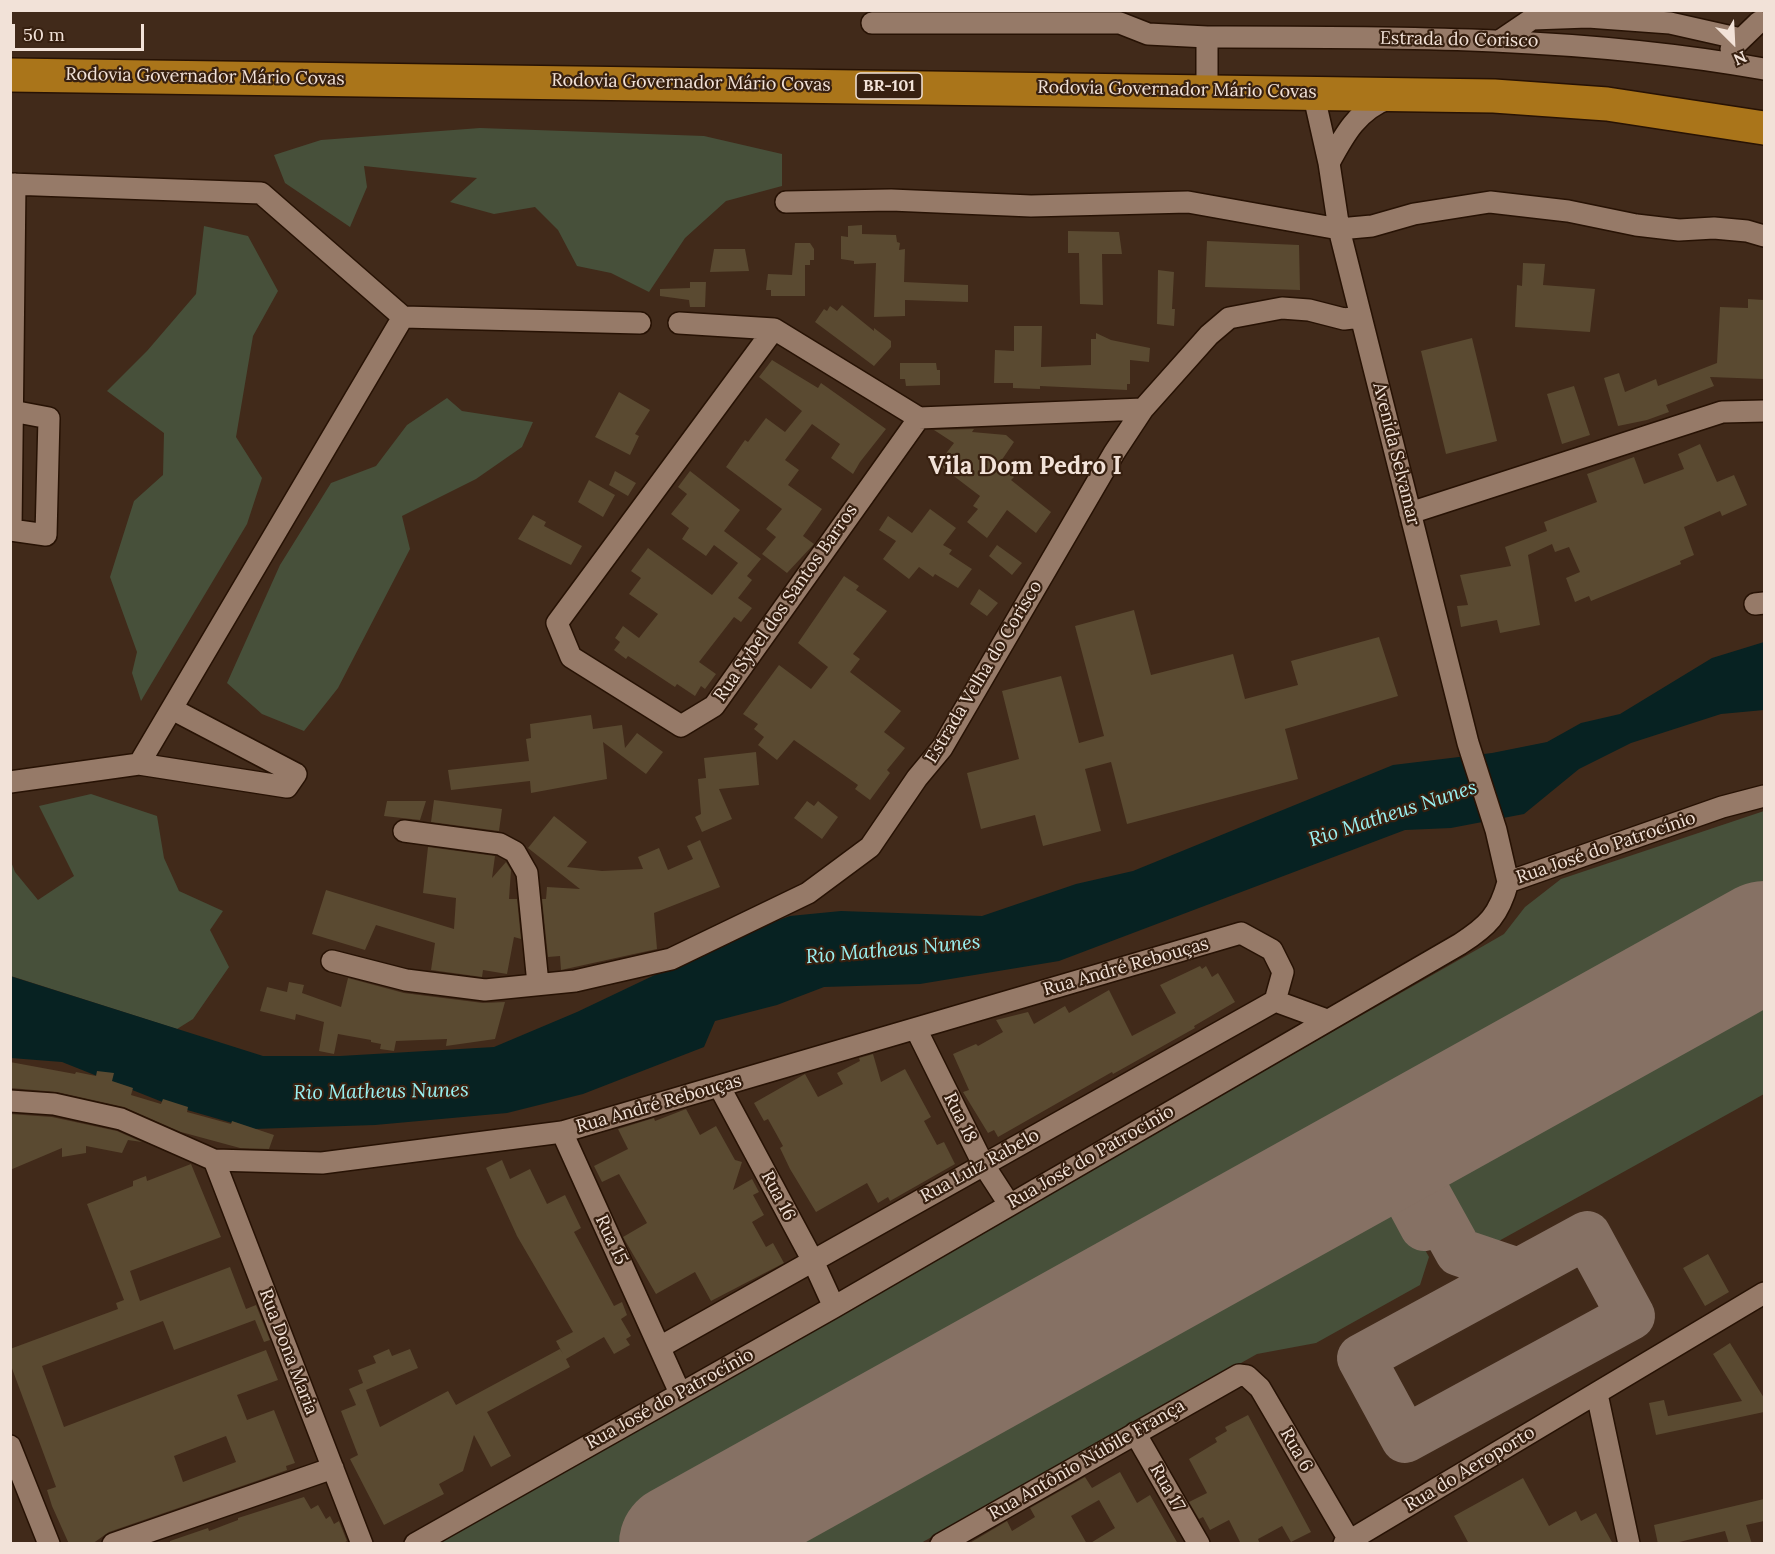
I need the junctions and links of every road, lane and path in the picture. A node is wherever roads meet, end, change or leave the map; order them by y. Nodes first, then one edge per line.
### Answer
1 (1119, 17) edge
2 (1761, 22) edge
3 (872, 23) dead end
4 (1207, 37) junction
5 (1741, 39) junction
6 (1502, 40) junction
7 (1717, 61) junction
8 (1764, 69) edge
9 (10, 75) edge
10 (1207, 91) junction
11 (1313, 92) junction
12 (1401, 94) junction
13 (1764, 128) edge
14 (1329, 163) junction
15 (13, 184) edge
16 (786, 202) dead end
17 (1339, 229) junction
18 (1764, 236) edge
19 (403, 317) junction
20 (1361, 317) junction
21 (640, 323) dead end
22 (680, 323) dead end
23 (774, 329) junction
24 (1143, 409) junction
25 (12, 411) junction
26 (1764, 411) edge
27 (918, 418) junction
28 (1410, 513) junction
29 (172, 709) junction
30 (139, 764) junction
31 (10, 782) edge
32 (1764, 796) edge
33 (404, 831) dead end
34 (1508, 882) junction
35 (332, 961) dead end
36 (538, 984) junction
37 (1275, 1001) junction
38 (1327, 1020) junction
39 (916, 1029) junction
40 (719, 1086) junction
41 (10, 1101) edge
42 (562, 1132) junction
43 (214, 1161) junction
44 (983, 1164) junction
45 (1009, 1204) junction
46 (813, 1261) junction
47 (1764, 1293) edge
48 (834, 1307) junction
49 (660, 1347) junction
50 (1232, 1377) joint
51 (680, 1393) junction
52 (1597, 1394) junction
53 (1135, 1433) junction
54 (10, 1446) edge
55 (333, 1468) junction
56 (1347, 1542) edge
57 (49, 1544) edge
58 (113, 1544) edge
59 (362, 1544) edge
60 (415, 1544) edge
61 (941, 1544) edge
62 (1199, 1544) edge
63 (1629, 1544) edge

1 - 3 street
1 - 4 street, Estrada do Corisco
2 - 5 street
4 - 6 street, Estrada do Corisco
4 - 10 street
5 - 6 street
5 - 7 street
6 - 7 street, Estrada do Corisco
7 - 8 street, Estrada do Corisco
9 - 10 highway, Rodovia Governador Mário Covas / BR-101
10 - 11 highway, Rodovia Governador Mário Covas / BR-101
11 - 12 highway, Rodovia Governador Mário Covas / BR-101
11 - 14 street, Avenida Selvamar
12 - 13 highway, Rodovia Governador Mário Covas / BR-101
12 - 14 street
14 - 17 street, Avenida Selvamar
15 - 19 street
15 - 25 street
16 - 17 street
17 - 18 street
17 - 20 street, Avenida Selvamar
19 - 21 street
19 - 29 street
20 - 24 street, Estrada Velha do Corisco
20 - 28 street, Avenida Selvamar
22 - 23 street
23 - 27 street
23 - 27 street, Rua Sybel dos Santos Barros
24 - 27 street
24 - 36 street, Estrada Velha do Corisco
25 - 25 street
26 - 28 street
28 - 34 street, Avenida Selvamar
29 - 30 street
29 - 30 street
30 - 31 street
32 - 34 street, Rua José do Patrocínio
33 - 36 street
34 - 38 street, Rua José do Patrocínio
35 - 36 street, Estrada Velha do Corisco
37 - 38 street
37 - 39 street, Rua André Rebouças
37 - 44 street, Rua Luiz Rabelo
38 - 45 street, Rua José do Patrocínio
39 - 40 street, Rua André Rebouças
39 - 44 street, Rua 18
40 - 42 street, Rua André Rebouças
40 - 46 street, Rua 16
41 - 43 street, Rua André Rebouças
42 - 43 street, Rua André Rebouças
42 - 49 street, Rua 15
43 - 55 street, Rua Dona Maria
44 - 45 street, Rua 18
44 - 46 street, Rua Luiz Rabelo
45 - 48 street, Rua José do Patrocínio
46 - 48 street, Rua 16
46 - 49 street, Rua Luiz Rabelo
47 - 52 street, Rua do Aeroporto
48 - 51 street, Rua José do Patrocínio
49 - 51 street, Rua 15
50 - 53 street, Rua Antônio Núbile França
50 - 56 street, Rua 6
51 - 60 street, Rua José do Patrocínio
52 - 56 street, Rua do Aeroporto
52 - 63 street
53 - 61 street, Rua Antônio Núbile França
53 - 62 street, Rua 17
54 - 57 street
55 - 58 street
55 - 59 street, Rua Dona Maria

